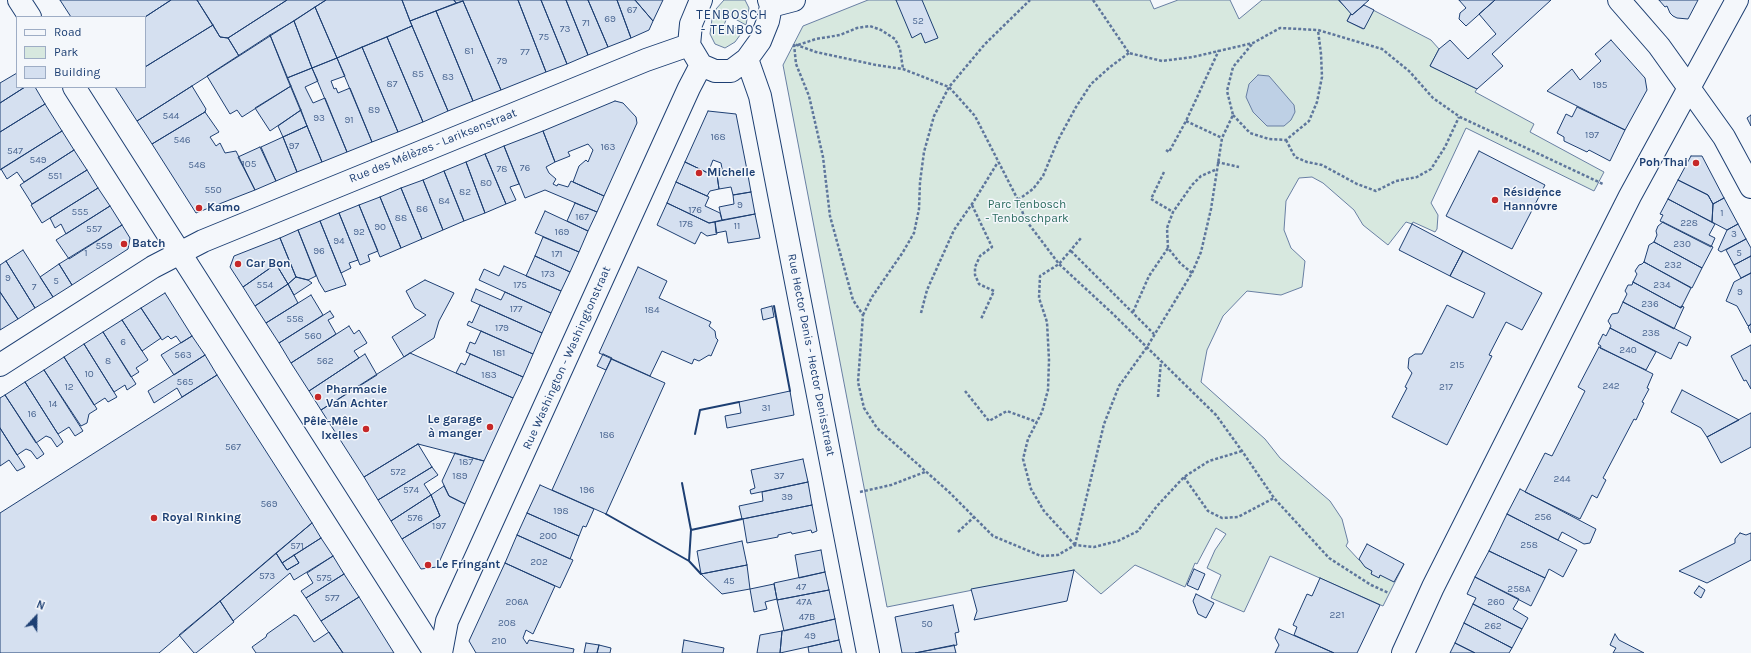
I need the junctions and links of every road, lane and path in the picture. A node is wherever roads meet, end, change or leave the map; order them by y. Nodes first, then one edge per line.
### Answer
1 (19, 0) edge
2 (701, 0) edge
3 (794, 0) edge
4 (1030, 0) edge
5 (1093, 0) edge
6 (1619, 0) edge
7 (1737, 0) edge
8 (770, 3) edge
9 (29, 16) edge
10 (1318, 30) junction
11 (1253, 43) junction
12 (689, 45) junction
13 (798, 46) junction
14 (1219, 50) junction
15 (1129, 53) junction
16 (747, 58) junction
17 (701, 65) junction
18 (903, 69) junction
19 (949, 87) junction
20 (1688, 87) junction
21 (75, 88) edge
22 (1233, 115) junction
23 (1460, 117) junction
24 (1186, 121) junction
25 (1222, 138) junction
26 (1286, 140) junction
27 (1166, 150) dead end
28 (998, 162) junction
29 (1217, 162) junction
30 (1240, 167) dead end
31 (1216, 170) junction
32 (1164, 172) dead end
33 (1603, 184) dead end
34 (1751, 187) edge
35 (1018, 200) junction
36 (972, 205) junction
37 (1173, 212) junction
38 (1081, 238) dead end
39 (1168, 248) junction
40 (1071, 251) junction
41 (180, 253) junction
42 (1059, 264) junction
43 (1192, 273) junction
44 (921, 312) dead end
45 (1133, 312) junction
46 (863, 315) junction
47 (981, 319) dead end
48 (1154, 334) junction
49 (1147, 347) junction
50 (1161, 361) junction
51 (0, 365) edge
52 (965, 391) dead end
53 (1158, 397) dead end
54 (1037, 422) junction
55 (1242, 451) junction
56 (925, 472) junction
57 (1184, 477) junction
58 (839, 498) junction
59 (1274, 498) junction
60 (975, 516) junction
61 (958, 532) dead end
62 (1075, 545) junction
63 (1389, 593) dead end
64 (435, 653) edge
65 (441, 653) edge
66 (868, 653) edge
67 (1402, 653) edge

1 - 9 street
2 - 12 street
3 - 8 street
4 - 19 path
5 - 15 path
6 - 20 street
7 - 20 street
8 - 16 street
10 - 11 path
10 - 23 path
10 - 26 path
11 - 14 path
11 - 22 path
12 - 17 street
12 - 41 street, Rue des Mélèzes - Lariksenstraat
13 - 18 path
13 - 18 path
13 - 46 path
14 - 15 path
14 - 24 path
15 - 35 path
16 - 17 street
16 - 58 street, Rue Hector Denis - Hector Denisstraat
17 - 65 street, Rue Washington - Washingtonstraat
18 - 19 path
19 - 28 path
19 - 46 path
20 - 34 street
20 - 67 street
21 - 41 street
22 - 25 path
22 - 26 path
23 - 26 path
23 - 33 path
24 - 25 path
24 - 27 path
25 - 29 path
28 - 35 path
28 - 36 path
29 - 30 path
29 - 31 path
31 - 37 path
31 - 43 path
32 - 37 path
35 - 42 path
36 - 44 path
36 - 47 path
37 - 39 path
38 - 40 path
39 - 43 path
39 - 45 path
40 - 42 path
40 - 45 path
41 - 51 street, Rue des Mélèzes - Lariksenstraat
41 - 64 street
42 - 49 path
42 - 54 path
43 - 48 path
45 - 48 path
46 - 56 path
48 - 49 path
49 - 50 path
49 - 62 path
50 - 53 path
50 - 55 path
52 - 54 path
54 - 62 path
55 - 57 path
55 - 59 path
56 - 58 path
56 - 60 path
57 - 59 path
57 - 62 path
58 - 66 street, Rue Hector Denis - Hector Denisstraat
59 - 63 path
60 - 61 path
60 - 62 path

